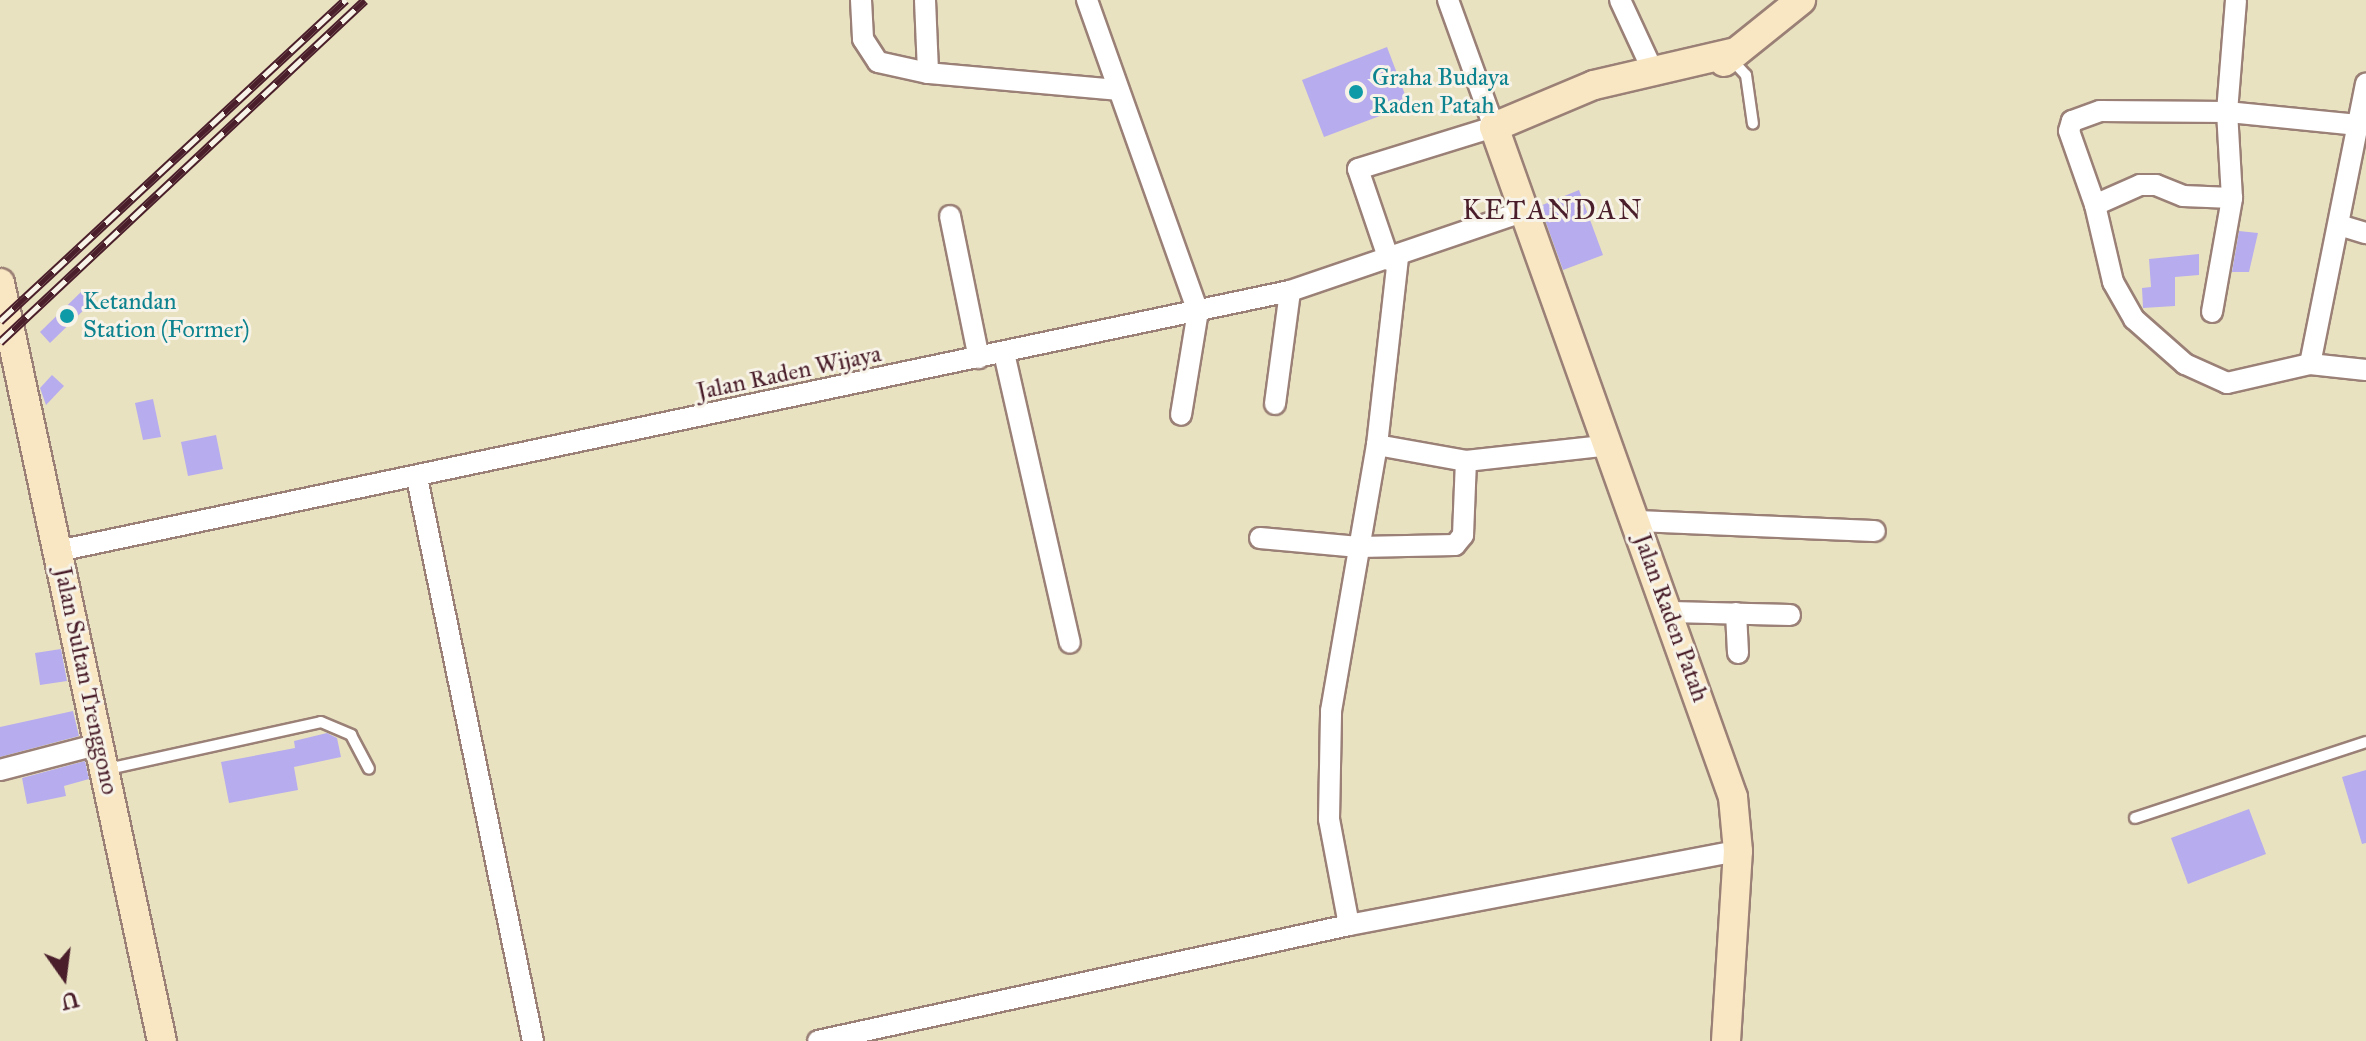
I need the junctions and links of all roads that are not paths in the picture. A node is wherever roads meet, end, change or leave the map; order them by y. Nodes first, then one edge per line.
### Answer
1 (861, 0) edge
2 (925, 0) edge
3 (1087, 0) edge
4 (1448, 0) edge
5 (1620, 0) edge
6 (1801, 0) edge
7 (2236, 0) edge
8 (1733, 55) junction
9 (1648, 71) junction
10 (928, 73) junction
11 (2366, 84) edge
12 (1118, 90) junction
13 (2227, 112) junction
14 (1753, 124) dead end
15 (2358, 125) junction
16 (1494, 127) junction
17 (2232, 198) junction
18 (2095, 205) junction
19 (1522, 212) junction
20 (950, 216) dead end
21 (2339, 225) junction
22 (2366, 233) edge
23 (1394, 259) junction
24 (0, 283) edge
25 (1290, 291) junction
26 (1198, 311) junction
27 (2212, 312) dead end
28 (1004, 353) junction
29 (979, 358) junction
30 (2310, 364) junction
31 (2366, 370) edge
32 (1275, 404) dead end
33 (1181, 415) dead end
34 (1377, 445) junction
35 (1610, 445) junction
36 (1466, 461) junction
37 (417, 478) junction
38 (1636, 521) junction
39 (1875, 531) dead end
40 (1260, 538) dead end
41 (1359, 547) junction
42 (58, 551) junction
43 (1671, 612) junction
44 (1736, 613) junction
45 (1790, 615) dead end
46 (1070, 643) dead end
47 (1738, 653) dead end
48 (2366, 742) edge
49 (103, 757) junction
50 (369, 769) dead end
51 (0, 770) edge
52 (2135, 818) dead end
53 (1738, 851) junction
54 (1349, 925) junction
55 (162, 1041) edge
56 (533, 1041) edge
57 (818, 1041) edge
58 (1726, 1041) edge

1 - 10 street
2 - 10 street
3 - 12 street
4 - 16 street
5 - 9 street
6 - 8 street
7 - 13 street
8 - 9 street
8 - 14 lane
9 - 16 street
10 - 12 street
11 - 15 street
12 - 26 street
13 - 15 street
13 - 17 street
13 - 18 street
15 - 21 street
16 - 19 street, Jalan Raden Patah
16 - 23 street
17 - 18 street
17 - 27 street
18 - 30 street
19 - 23 street, Jalan Raden Wijaya
19 - 35 street, Jalan Raden Patah
20 - 29 street
21 - 22 street
21 - 30 street
23 - 25 street, Jalan Raden Wijaya
23 - 34 street
24 - 42 street, Jalan Sultan Trenggono
25 - 26 street, Jalan Raden Wijaya
25 - 32 street
26 - 28 street, Jalan Raden Wijaya
26 - 33 street
28 - 29 street, Jalan Raden Wijaya
28 - 46 street
29 - 37 street, Jalan Raden Wijaya
30 - 31 street
34 - 36 street
34 - 41 street
35 - 36 street
35 - 38 street, Jalan Raden Patah
36 - 41 street
37 - 42 street, Jalan Raden Wijaya
37 - 56 street
38 - 39 street
38 - 43 street, Jalan Raden Patah
40 - 41 street
41 - 54 street
42 - 49 street, Jalan Sultan Trenggono
43 - 44 street
43 - 53 street, Jalan Raden Patah
44 - 45 street
44 - 47 street
48 - 52 lane
49 - 50 lane
49 - 51 street
49 - 55 street, Jalan Sultan Trenggono
53 - 54 street
53 - 58 street, Jalan Raden Patah
54 - 57 street

